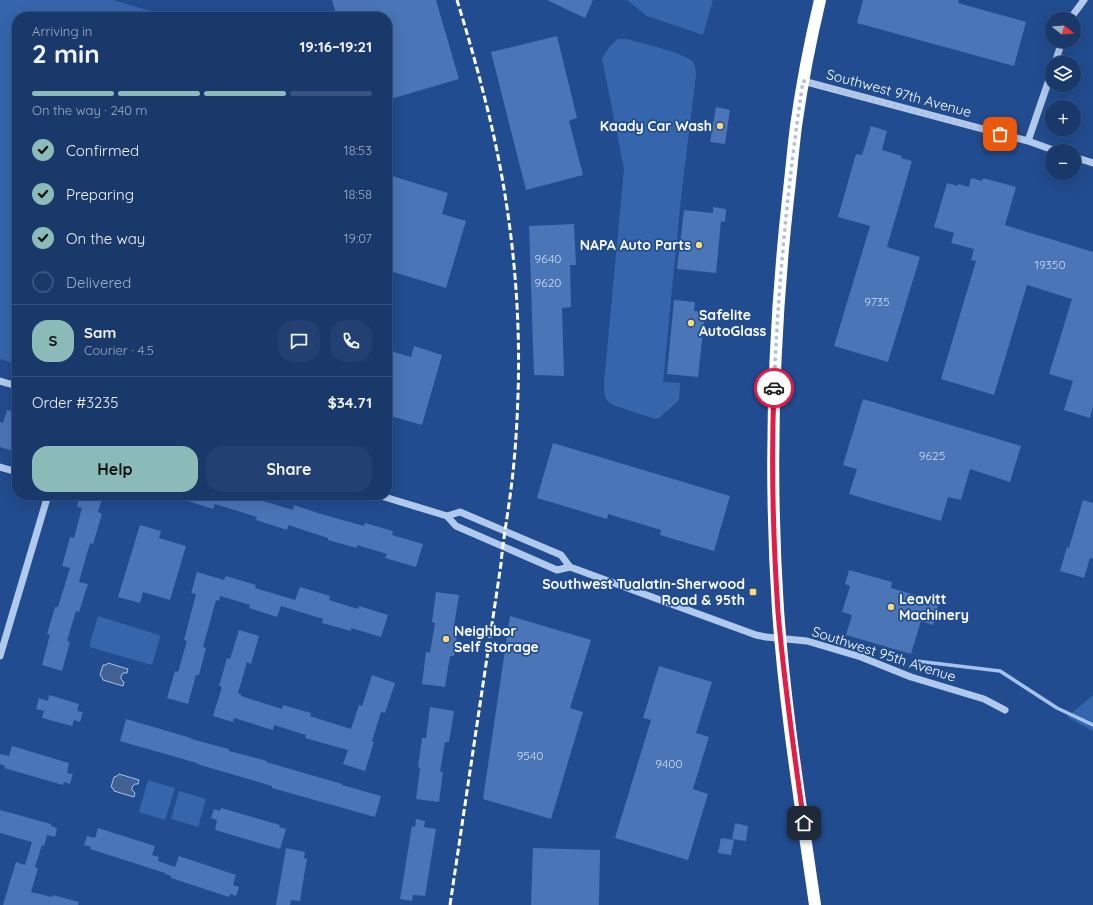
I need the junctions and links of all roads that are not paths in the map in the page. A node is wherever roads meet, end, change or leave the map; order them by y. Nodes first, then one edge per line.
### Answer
1 (820, 0) edge
2 (1084, 0) edge
3 (1075, 12) edge
4 (803, 81) junction
5 (1045, 91) edge
6 (1028, 141) junction
7 (1045, 147) edge
8 (1081, 159) edge
9 (1093, 163) edge
10 (0, 380) edge
11 (12, 384) edge
12 (0, 467) edge
13 (12, 471) edge
14 (392, 499) edge
15 (47, 500) edge
16 (447, 516) junction
17 (570, 567) junction
18 (781, 639) junction
19 (0, 656) edge
20 (1005, 710) dead end
21 (815, 905) edge

1 - 4 highway
2 - 3 street
4 - 6 street, Southwest 97th Avenue
4 - 18 highway
5 - 6 street
6 - 7 street, Southwest 97th Avenue
8 - 9 street
10 - 11 street
12 - 13 street
14 - 16 street, Southwest 95th Avenue
15 - 19 street
16 - 17 street, Southwest 95th Avenue
16 - 17 street, Southwest 95th Avenue
17 - 18 street, Southwest 95th Avenue
18 - 20 street, Southwest 95th Avenue
18 - 21 highway

